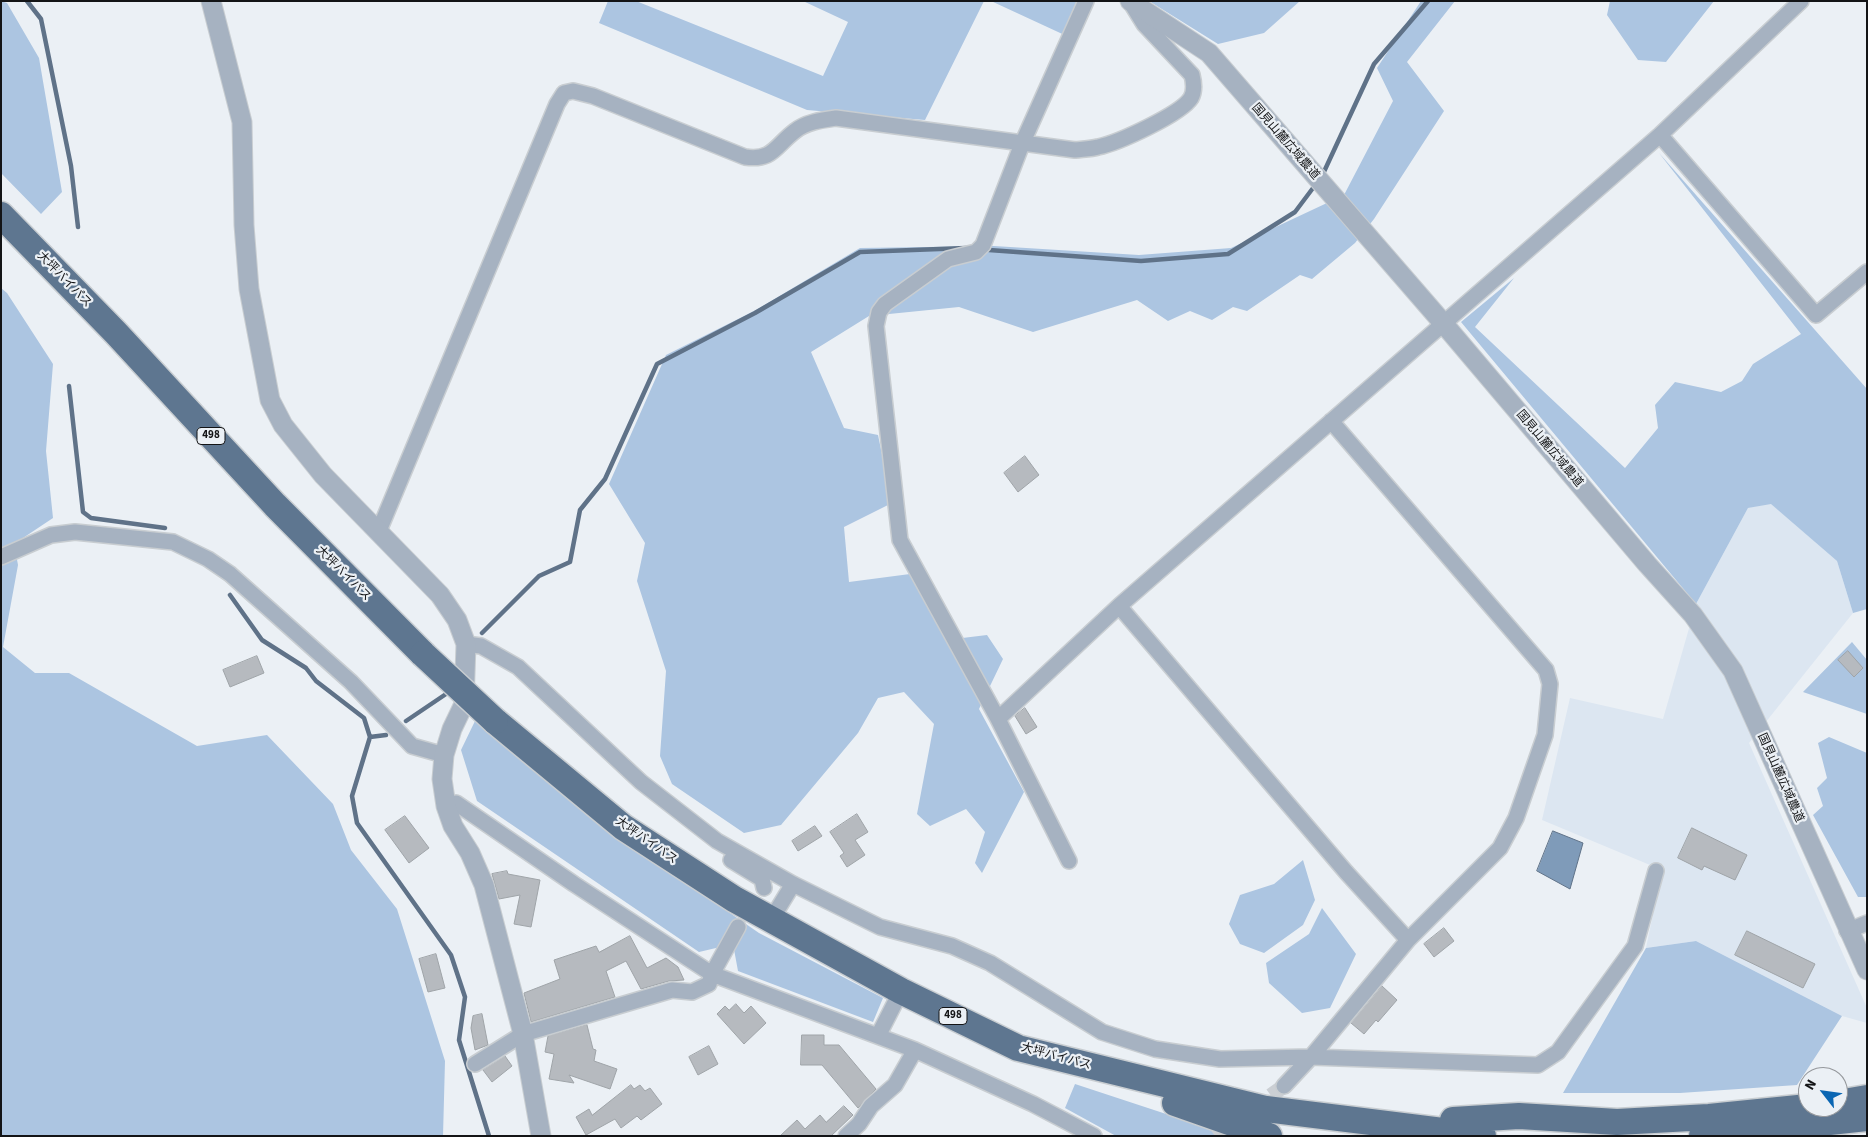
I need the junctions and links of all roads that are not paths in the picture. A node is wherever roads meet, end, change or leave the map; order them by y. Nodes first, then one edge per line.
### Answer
1 (211, 1) edge
2 (1086, 1) edge
3 (1130, 1) edge
4 (1802, 1) edge
5 (1660, 136) junction
6 (1022, 144) junction
7 (1, 215) edge
8 (1867, 272) edge
9 (1443, 323) junction
10 (1331, 421) junction
11 (378, 533) junction
12 (1, 557) edge
13 (1119, 606) junction
14 (466, 644) junction
15 (998, 719) junction
16 (444, 755) junction
17 (446, 806) junction
18 (718, 841) junction
19 (1069, 861) dead end
20 (1656, 871) dead end
21 (793, 884) junction
22 (764, 888) dead end
23 (770, 920) junction
24 (1867, 923) edge
25 (738, 927) dead end
26 (1847, 931) junction
27 (1408, 940) junction
28 (1867, 970) edge
29 (712, 974) junction
30 (901, 992) junction
31 (523, 1034) junction
32 (878, 1036) junction
33 (1018, 1048) junction
34 (916, 1050) junction
35 (1311, 1057) junction
36 (475, 1064) dead end
37 (1284, 1086) tunnel mouth
38 (1848, 1106) edge
39 (1798, 1107) edge
40 (1865, 1112) edge
41 (1380, 1125) junction
42 (541, 1136) edge
43 (846, 1136) edge
44 (1094, 1136) edge
45 (1269, 1136) edge
46 (1483, 1136) edge
47 (1702, 1136) edge

1 - 11 street
2 - 6 street
3 - 6 street
3 - 9 street, 国見山麓広域農道
4 - 5 street
5 - 8 street
5 - 9 street
6 - 11 street
6 - 15 street
7 - 23 highway, 大坪バイパス / 498, bridge
9 - 10 street
9 - 26 street, 国見山麓広域農道
10 - 13 street
10 - 27 street
11 - 14 street
12 - 16 street
13 - 15 street
13 - 27 street
14 - 16 street
14 - 18 street
15 - 19 street
16 - 17 street
17 - 29 street
17 - 31 street
18 - 21 street
18 - 22 street
20 - 35 street
21 - 23 street
21 - 35 street
23 - 30 highway, 大坪バイパス / 498
24 - 26 street
25 - 29 street
26 - 28 street, 国見山麓広域農道
27 - 35 street
29 - 31 street
29 - 32 street
30 - 32 street
30 - 33 highway, 大坪バイパス / 498
31 - 36 street
31 - 42 street
32 - 34 street
33 - 41 highway, 大坪バイパス / 498
33 - 45 highway
34 - 43 street
34 - 44 street
35 - 37 street
38 - 40 highway
39 - 41 highway
40 - 47 highway
41 - 46 highway, 大坪バイパス / 498

